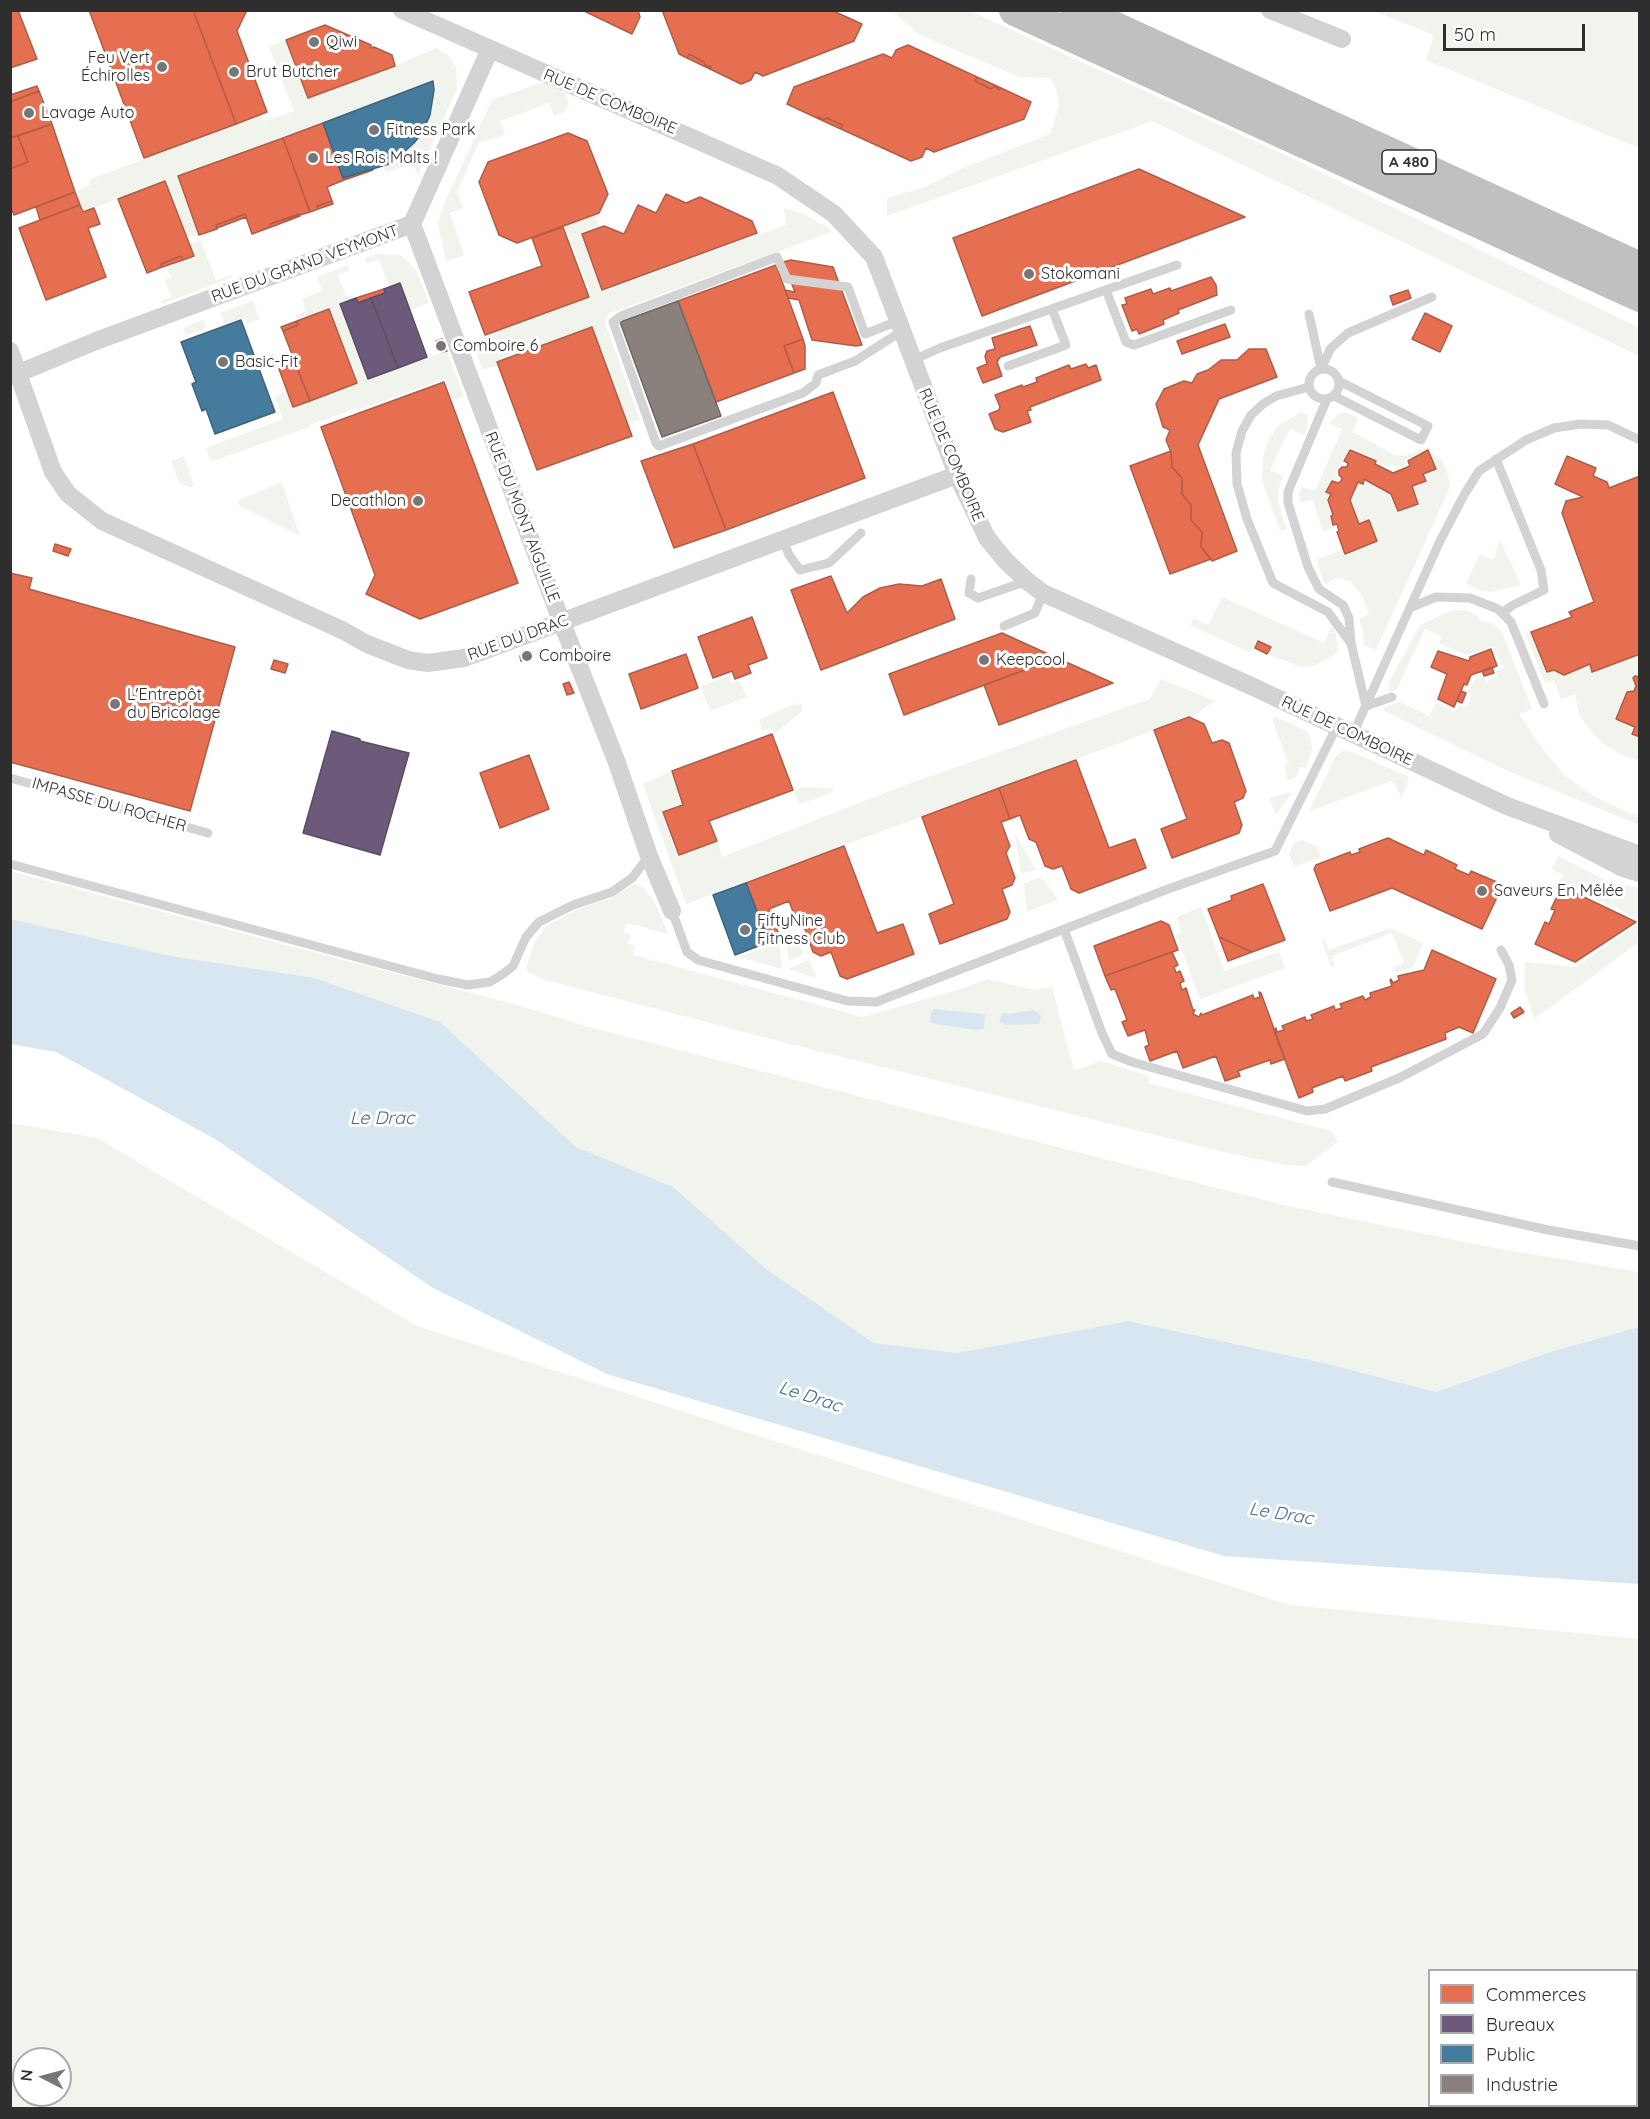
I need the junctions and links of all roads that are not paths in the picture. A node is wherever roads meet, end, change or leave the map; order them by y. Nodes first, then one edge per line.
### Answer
1 (402, 10) edge
2 (1015, 10) edge
3 (1076, 10) edge
4 (1270, 10) edge
5 (1342, 39) dead end
6 (490, 49) junction
7 (412, 224) junction
8 (1178, 265) dead end
9 (1640, 268) edge
10 (1106, 290) junction
11 (1640, 296) edge
12 (1432, 297) dead end
13 (1052, 309) junction
14 (1231, 310) dead end
15 (1309, 314) dead end
16 (900, 326) junction
17 (10, 351) edge
18 (913, 360) junction
19 (1008, 366) dead end
20 (1321, 369) junction
21 (19, 373) junction
22 (1339, 381) junction
23 (1309, 387) junction
24 (1330, 397) junction
25 (1640, 440) edge
26 (1496, 459) junction
27 (957, 476) junction
28 (861, 533) dead end
29 (783, 540) junction
30 (971, 579) dead end
31 (1027, 581) junction
32 (1043, 593) junction
33 (1412, 607) junction
34 (1502, 613) junction
35 (562, 623) junction
36 (1004, 626) dead end
37 (1350, 643) junction
38 (1392, 697) dead end
39 (1544, 704) dead end
40 (1366, 706) junction
41 (1345, 730) junction
42 (10, 778) edge
43 (1507, 806) junction
44 (208, 833) dead end
45 (1640, 855) edge
46 (649, 856) junction
47 (10, 864) edge
48 (1640, 873) edge
49 (672, 911) joint
50 (1064, 929) junction
51 (1501, 950) dead end
52 (1332, 1182) dead end
53 (1640, 1246) edge

1 - 6 street, RUE DE COMBOIRE
2 - 11 highway, A 480
3 - 9 highway, A 480
4 - 5 street
6 - 7 street, RUE DU GRAND VEYMONT
6 - 16 street, RUE DE COMBOIRE
7 - 21 street, RUE DU GRAND VEYMONT
7 - 35 street, RUE DU MONT AIGUILLE
8 - 10 lane
10 - 13 lane
10 - 14 lane
12 - 20 lane
13 - 18 lane
13 - 19 lane
15 - 20 lane
16 - 16 lane
16 - 18 street, RUE DE COMBOIRE
17 - 21 street, RUE DU DRAC
18 - 27 street, RUE DE COMBOIRE
20 - 22 lane
20 - 23 lane
21 - 35 street, RUE DU DRAC
22 - 24 lane
22 - 24 lane
23 - 24 lane
23 - 37 lane
24 - 37 lane
25 - 26 lane
26 - 33 lane
26 - 34 lane
27 - 29 street, RUE DU DRAC
27 - 31 street, RUE DE COMBOIRE
28 - 29 lane
29 - 35 street, RUE DU DRAC
30 - 31 lane
31 - 32 street, RUE DE COMBOIRE
32 - 36 lane
32 - 41 street, RUE DE COMBOIRE
33 - 34 lane
33 - 40 lane
34 - 39 lane
35 - 46 street, RUE DU MONT AIGUILLE
37 - 40 lane
38 - 40 lane
40 - 41 lane
41 - 43 street, RUE DE COMBOIRE
41 - 50 lane
42 - 44 lane, IMPASSE DU ROCHER
43 - 45 street, RUE DE COMBOIRE
43 - 48 street
46 - 47 lane
46 - 49 street, RUE DU MONT AIGUILLE
49 - 50 lane
50 - 51 lane
52 - 53 lane

